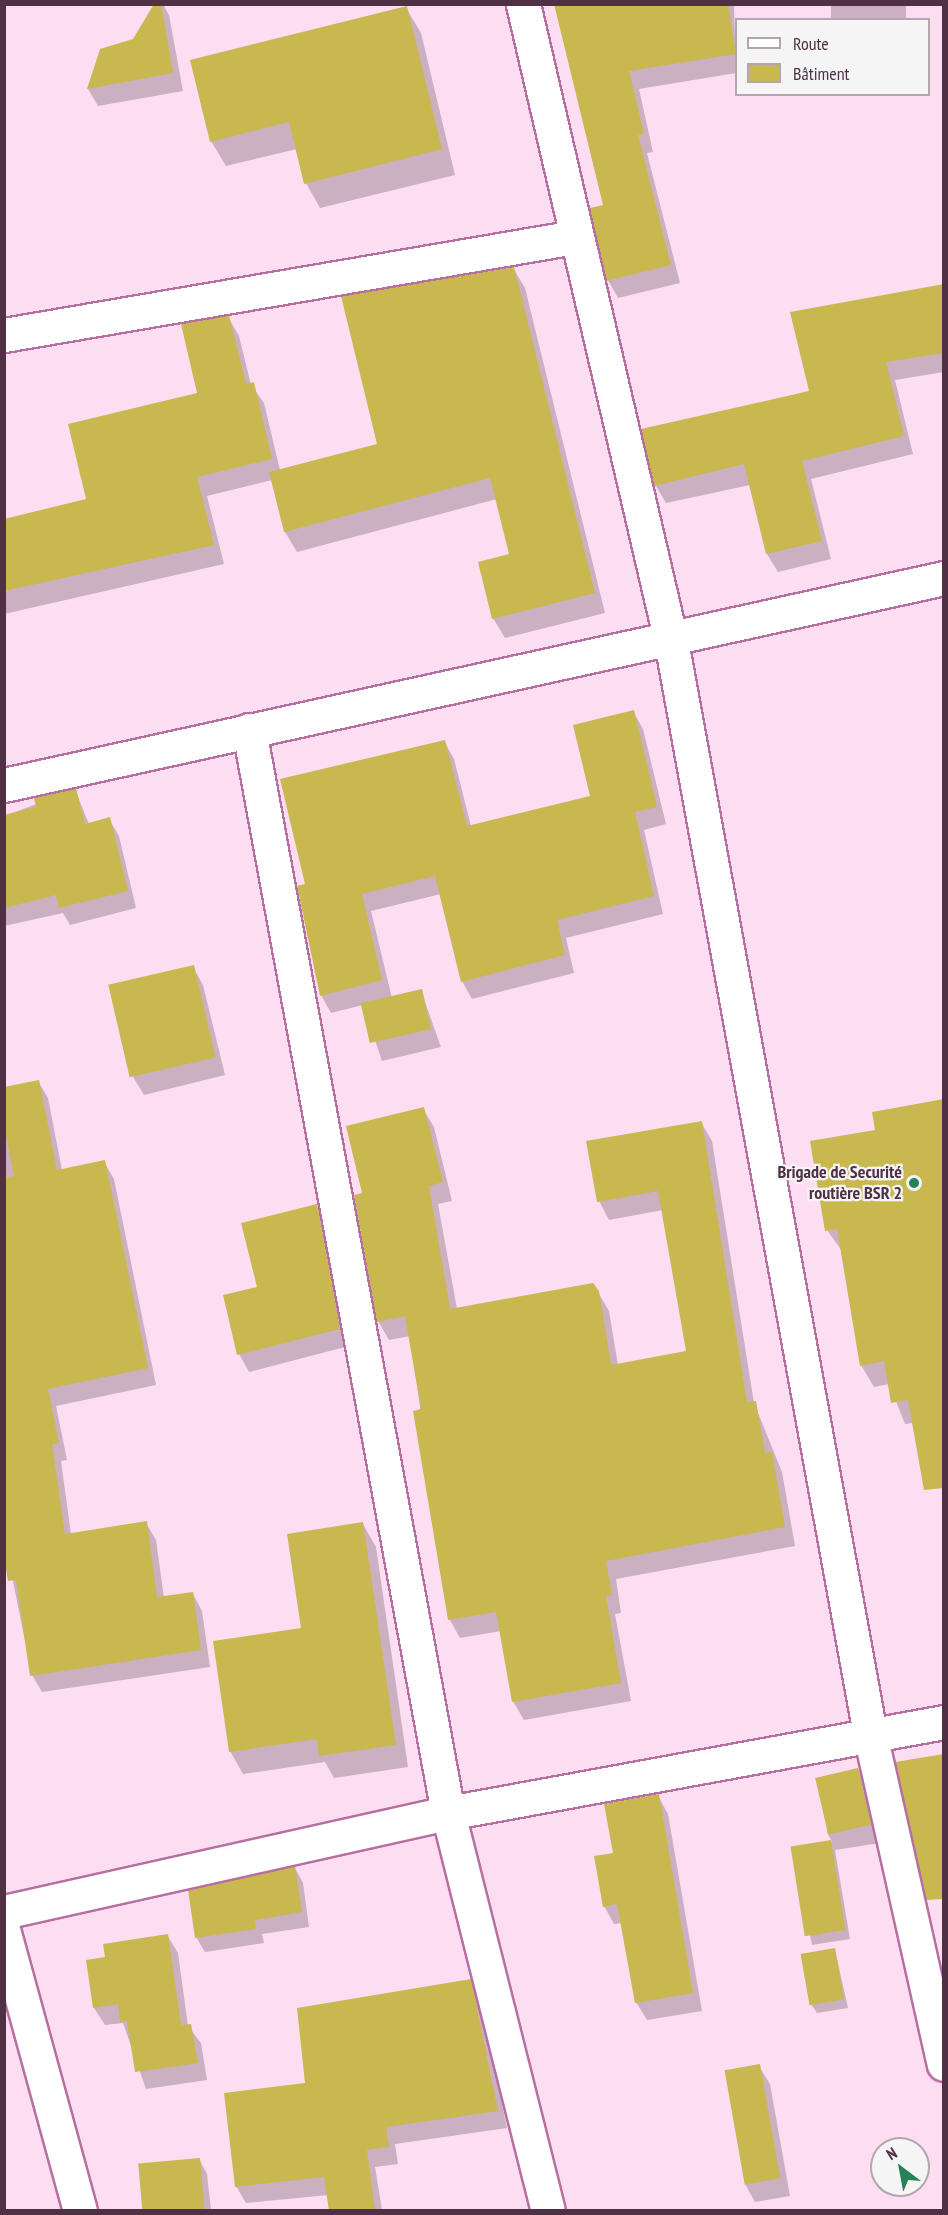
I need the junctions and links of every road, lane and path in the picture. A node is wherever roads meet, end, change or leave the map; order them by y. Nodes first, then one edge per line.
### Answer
1 (523, 4) edge
2 (575, 237) junction
3 (4, 335) edge
4 (944, 578) edge
5 (671, 641) junction
6 (249, 730) junction
7 (4, 785) edge
8 (944, 1722) edge
9 (870, 1734) junction
10 (448, 1813) junction
11 (4, 1912) edge
12 (4, 1933) edge
13 (944, 2064) edge
14 (80, 2211) edge
15 (548, 2211) edge

1 - 2 street
2 - 3 street
2 - 5 street
4 - 5 street
5 - 6 street
5 - 9 street
6 - 7 street
6 - 10 street
8 - 9 street
9 - 10 street
9 - 13 street
10 - 11 street
10 - 15 street
12 - 14 street

